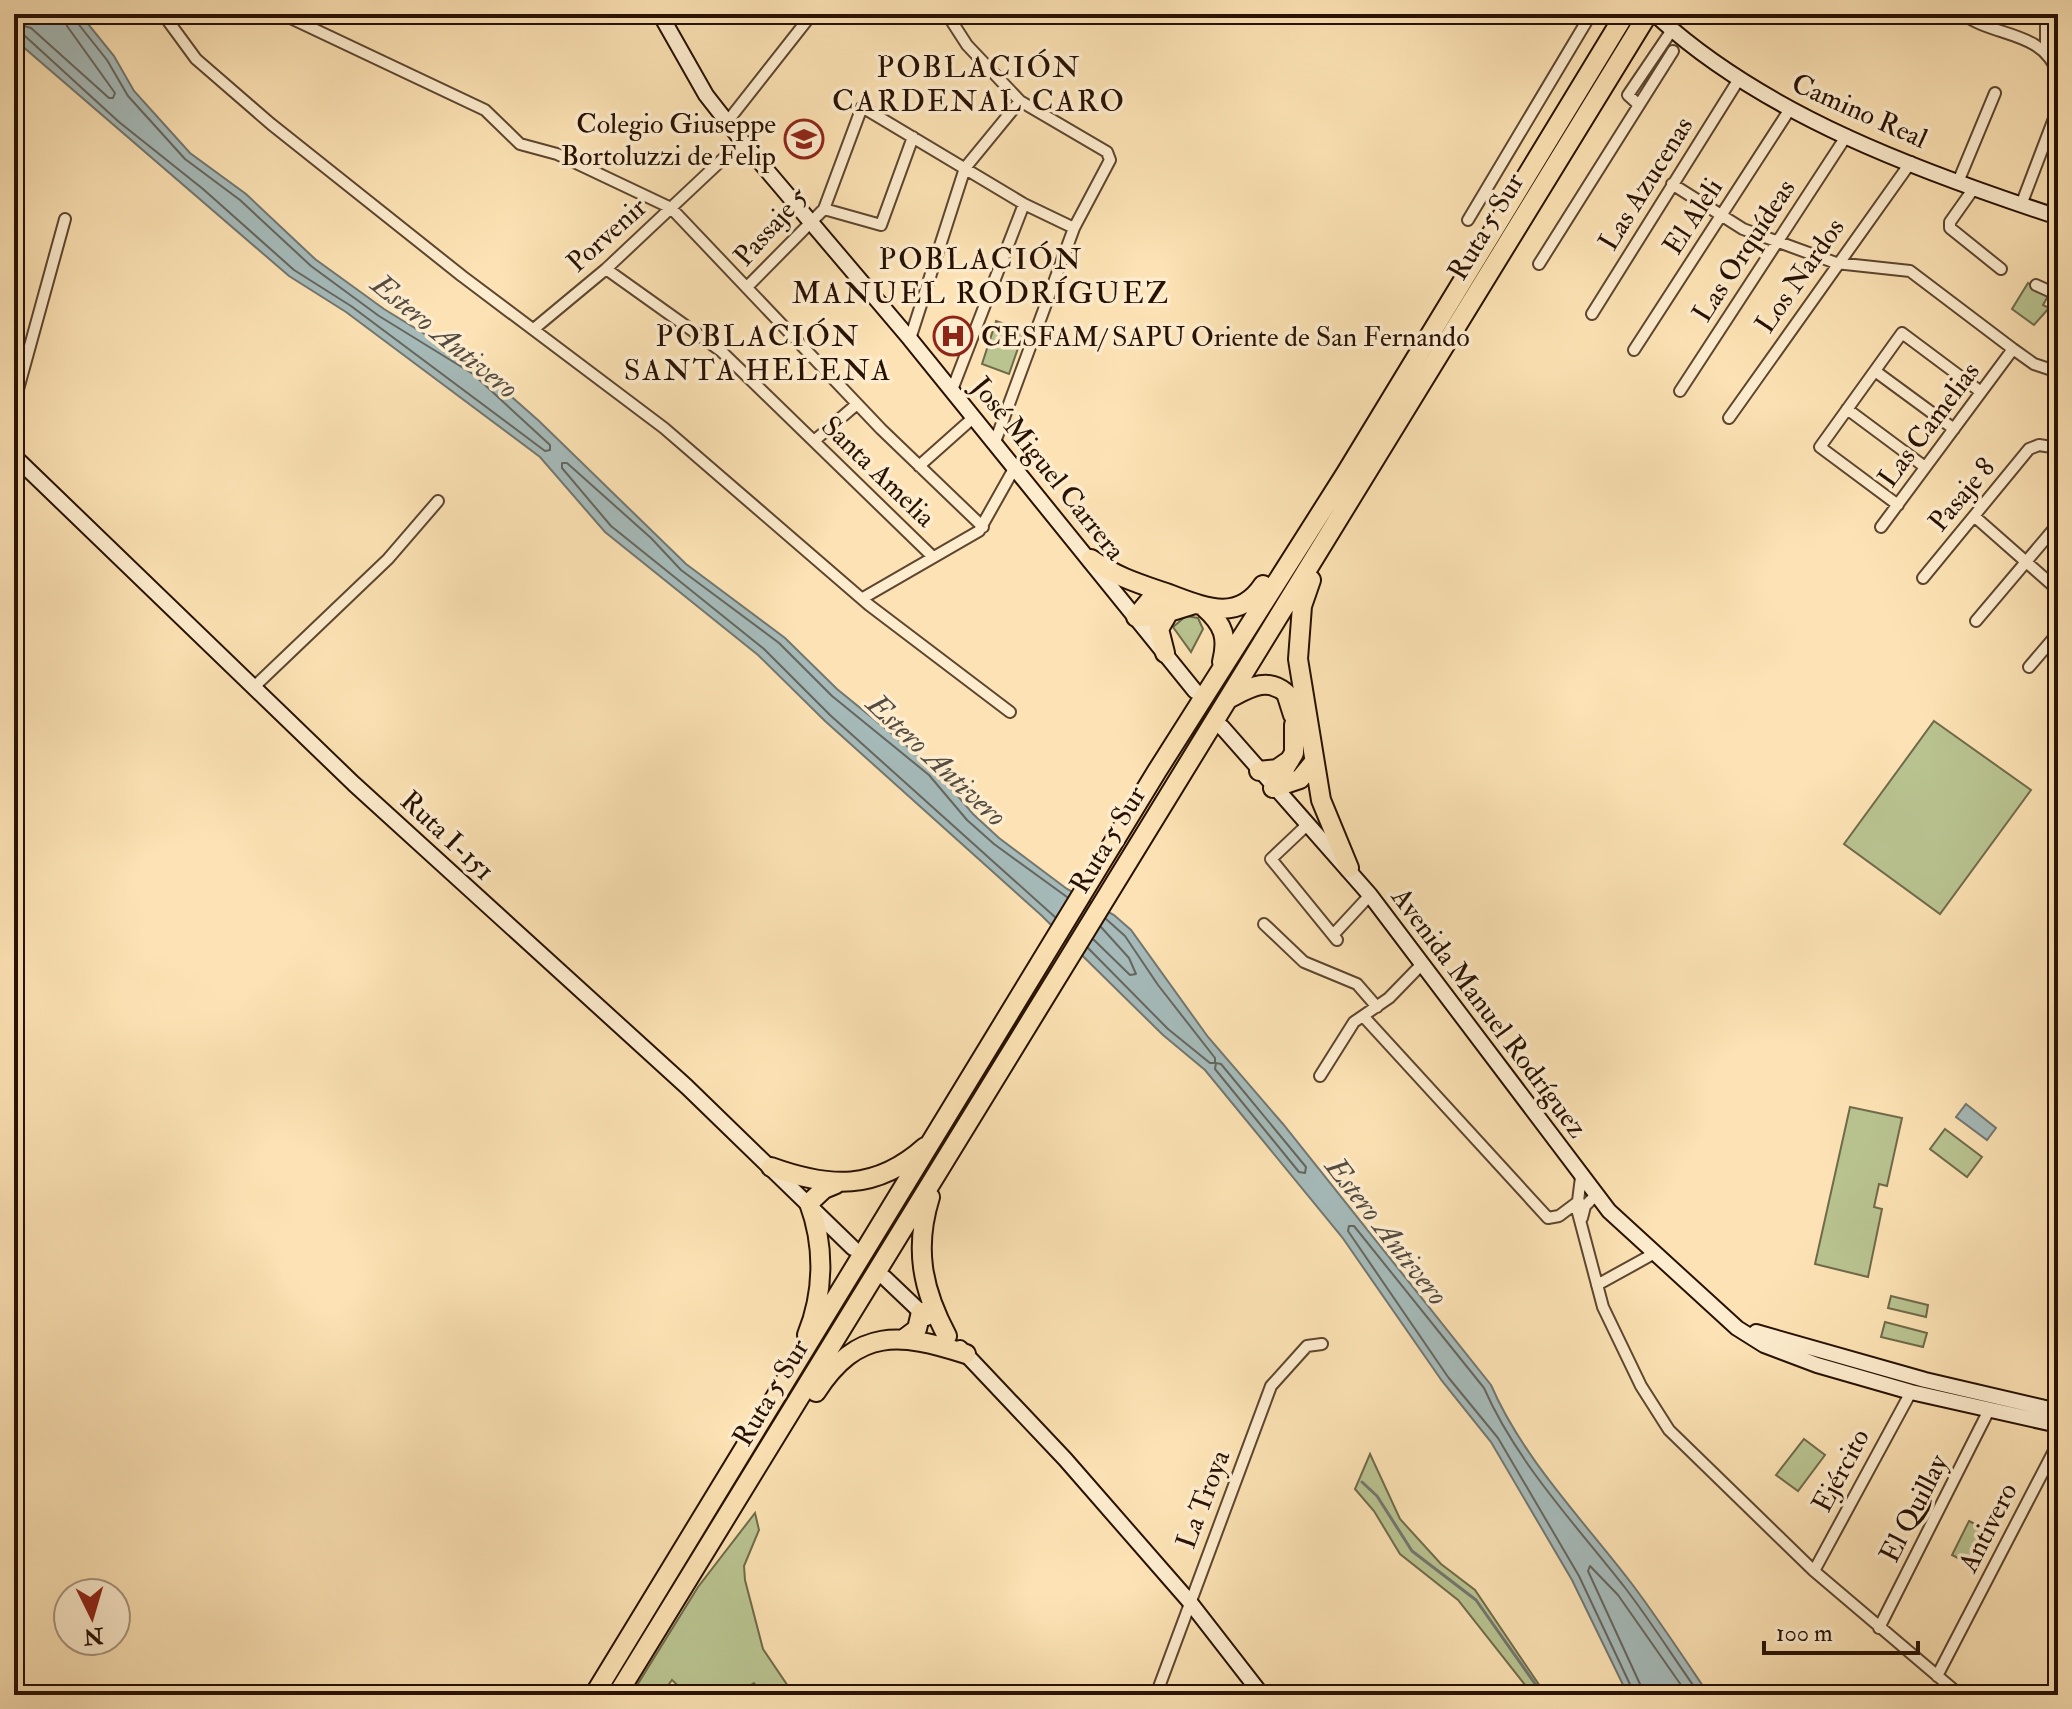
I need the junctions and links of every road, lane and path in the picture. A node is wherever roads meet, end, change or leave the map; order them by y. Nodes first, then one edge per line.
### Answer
1 (163, 14) edge
2 (282, 14) edge
3 (660, 14) edge
4 (812, 14) edge
5 (947, 14) edge
6 (1591, 14) edge
7 (1625, 14) edge
8 (1963, 14) edge
9 (2046, 14) edge
10 (1654, 16) edge
11 (1672, 30) junction
12 (2046, 50) junction
13 (1673, 51) dead end
14 (2057, 69) edge
15 (1739, 79) junction
16 (1995, 93) dead end
17 (1020, 101) junction
18 (1639, 105) junction
19 (2058, 108) edge
20 (1790, 109) junction
21 (727, 122) junction
22 (1847, 135) junction
23 (913, 137) junction
24 (742, 141) junction
25 (1911, 162) junction
26 (965, 168) junction
27 (1958, 182) junction
28 (1672, 184) junction
29 (1974, 188) junction
30 (1024, 204) junction
31 (2021, 205) junction
32 (671, 208) junction
33 (824, 209) junction
34 (1721, 216) junction
35 (2058, 217) edge
36 (65, 219) dead end
37 (1468, 220) dead end
38 (812, 223) junction
39 (1074, 228) junction
40 (1776, 240) junction
41 (1836, 263) junction
42 (1539, 264) dead end
43 (606, 269) junction
44 (2001, 269) dead end
45 (2036, 285) dead end
46 (747, 287) junction
47 (2058, 295) edge
48 (1592, 314) dead end
49 (535, 328) junction
50 (910, 339) junction
51 (2013, 349) junction
52 (1634, 350) dead end
53 (1875, 371) junction
54 (2058, 372) edge
55 (952, 390) junction
56 (1680, 391) dead end
57 (1981, 392) junction
58 (14, 404) edge
59 (857, 404) junction
60 (1847, 409) junction
61 (974, 417) junction
62 (1729, 418) dead end
63 (1954, 429) junction
64 (814, 441) junction
65 (995, 442) junction
66 (2058, 448) edge
67 (14, 456) edge
68 (919, 466) junction
69 (1015, 467) junction
70 (1925, 467) junction
71 (1346, 473) junction
72 (438, 501) dead end
73 (1898, 505) junction
74 (1974, 516) junction
75 (1336, 524) junction
76 (2058, 524) edge
77 (983, 527) junction
78 (1881, 527) dead end
79 (933, 557) junction
80 (1091, 559) junction
81 (2026, 563) junction
82 (1923, 578) dead end
83 (2058, 590) edge
84 (863, 598) junction
85 (1171, 603) junction
86 (1200, 606) junction
87 (1136, 617) junction
88 (1976, 621) dead end
89 (2058, 633) edge
90 (1165, 653) junction
91 (2029, 667) dead end
92 (1219, 674) junction
93 (254, 687) junction
94 (1195, 691) dead end
95 (1226, 701) junction
96 (1010, 712) dead end
97 (1222, 727) dead end
98 (1292, 758) junction
99 (1314, 762) junction
100 (1259, 771) junction
101 (1273, 788) junction
102 (1308, 824) junction
103 (1349, 868) junction
104 (1370, 895) junction
105 (1264, 924) dead end
106 (1423, 963) junction
107 (1377, 1007) junction
108 (1364, 1017) junction
109 (1320, 1076) dead end
110 (938, 1133) junction
111 (947, 1156) junction
112 (771, 1167) junction
113 (1581, 1177) junction
114 (836, 1184) junction
115 (1596, 1195) junction
116 (1579, 1200) junction
117 (809, 1203) junction
118 (1582, 1224) junction
119 (853, 1248) dead end
120 (1653, 1254) junction
121 (885, 1278) dead end
122 (1597, 1285) junction
123 (921, 1312) junction
124 (1727, 1318) junction
125 (947, 1336) junction
126 (905, 1338) junction
127 (1322, 1344) dead end
128 (966, 1354) junction
129 (793, 1372) junction
130 (1911, 1392) junction
131 (1983, 1404) junction
132 (2058, 1411) edge
133 (2058, 1425) edge
134 (2058, 1443) edge
135 (749, 1481) junction
136 (1814, 1571) junction
137 (1189, 1601) junction
138 (1879, 1628) junction
139 (1937, 1676) junction
140 (594, 1695) edge
141 (617, 1695) edge
142 (1156, 1695) edge
143 (1262, 1695) edge
144 (1960, 1695) edge

1 - 49 street
2 - 32 street
3 - 21 street, José Miguel Carrera
4 - 21 street
5 - 17 street
6 - 37 street
7 - 71 highway, Ruta 5 Sur
8 - 12 street
9 - 12 street
10 - 11 street, Camino Real
10 - 75 highway, Ruta 5 Sur
11 - 15 street, Camino Real
11 - 18 street
12 - 14 street
13 - 18 street
15 - 20 street, Camino Real
15 - 28 street, Las Azucenas
16 - 27 street
17 - 26 street
17 - 39 street
18 - 42 street
19 - 31 street
20 - 22 street, Camino Real
20 - 34 street, El Aleli
21 - 24 street, José Miguel Carrera
22 - 25 street, Camino Real
22 - 40 street, Las Orquídeas
23 - 26 street
23 - 33 street
23 - 33 street, Passaje 5
24 - 32 street, Porvenir
24 - 38 street, José Miguel Carrera
25 - 27 street, Camino Real
25 - 41 street, Los Nardos
26 - 30 street
26 - 50 street
27 - 29 street, Camino Real
28 - 34 street
28 - 48 street, Las Azucenas
29 - 31 street, Camino Real
29 - 44 street
30 - 39 street
30 - 55 street
31 - 35 street, Camino Real
32 - 43 street, Porvenir
32 - 46 street
33 - 38 street, Passaje 5
34 - 40 street
34 - 52 street, El Aleli
36 - 58 street
38 - 46 street, Passaje 5
38 - 50 street, José Miguel Carrera
39 - 65 street
40 - 41 street
40 - 56 street, Las Orquídeas
41 - 51 street
41 - 62 street, Los Nardos
43 - 49 street, Porvenir
43 - 64 street, Santa Amelia
45 - 47 street
46 - 59 street
49 - 84 street
50 - 55 street, José Miguel Carrera
51 - 54 street
51 - 57 street, Las Camelias
53 - 57 street
53 - 60 street
53 - 63 street
55 - 61 street, José Miguel Carrera
57 - 63 street, Las Camelias
59 - 64 street
59 - 68 street
60 - 70 street
60 - 73 street
61 - 65 street, José Miguel Carrera
61 - 68 street
63 - 70 street, Las Camelias
64 - 79 street, Santa Amelia
65 - 69 street, José Miguel Carrera
66 - 74 street, Pasaje 8
67 - 93 street, Ruta I-151
68 - 77 street
69 - 77 street
69 - 80 street, José Miguel Carrera
70 - 73 street, Las Camelias
71 - 86 highway
71 - 92 highway, Ruta 5 Sur
72 - 93 street
73 - 78 street, Las Camelias
74 - 81 street
74 - 82 street, Pasaje 8
75 - 95 highway, Ruta 5 Sur
75 - 99 highway
76 - 81 street
77 - 79 street
79 - 84 street
80 - 85 highway
80 - 87 street, José Miguel Carrera
81 - 83 street
81 - 88 street
84 - 96 street
85 - 86 highway
85 - 87 highway
85 - 90 highway
86 - 92 highway
87 - 90 street, José Miguel Carrera
89 - 91 street
90 - 94 street, José Miguel Carrera
92 - 110 highway, Ruta 5 Sur
93 - 112 street, Ruta I-151
95 - 98 highway
95 - 111 highway, Ruta 5 Sur
97 - 100 street, Avenida Manuel Rodríguez
98 - 100 highway
98 - 101 highway
99 - 101 highway
99 - 103 highway
100 - 101 street, Avenida Manuel Rodríguez
101 - 102 street, Avenida Manuel Rodríguez
102 - 103 street, Avenida Manuel Rodríguez
102 - 104 street
103 - 104 street, Avenida Manuel Rodríguez
104 - 106 street, Avenida Manuel Rodríguez
105 - 107 street
106 - 107 street
106 - 113 street, Avenida Manuel Rodríguez
107 - 108 street
108 - 109 street
108 - 116 street
110 - 114 highway
110 - 129 highway, Ruta 5 Sur
111 - 125 highway
111 - 135 highway, Ruta 5 Sur
112 - 114 highway
112 - 117 street, Ruta I-151
113 - 115 street, Avenida Manuel Rodríguez
113 - 116 street
114 - 117 highway
115 - 118 street
115 - 120 street, Avenida Manuel Rodríguez
116 - 118 street
117 - 119 street, Ruta I-151
117 - 129 highway
118 - 122 street
120 - 122 street
120 - 124 street, Avenida Manuel Rodríguez
121 - 123 street
122 - 136 street
123 - 125 street
123 - 126 highway
124 - 130 street, Avenida Manuel Rodríguez
124 - 131 street, Avenida Manuel Rodríguez
125 - 128 street
126 - 128 highway
126 - 135 highway
127 - 137 street, La Troya
128 - 137 street
129 - 140 highway, Ruta 5 Sur
130 - 131 street, Avenida Manuel Rodríguez
130 - 136 street, Ejército
131 - 132 street, Avenida Manuel Rodríguez
131 - 133 street, Avenida Manuel Rodríguez
131 - 138 street, El Quillay
134 - 139 street, Antivero
135 - 141 highway, Ruta 5 Sur
136 - 138 street
137 - 142 street, La Troya
137 - 143 street
138 - 139 street
139 - 144 street

